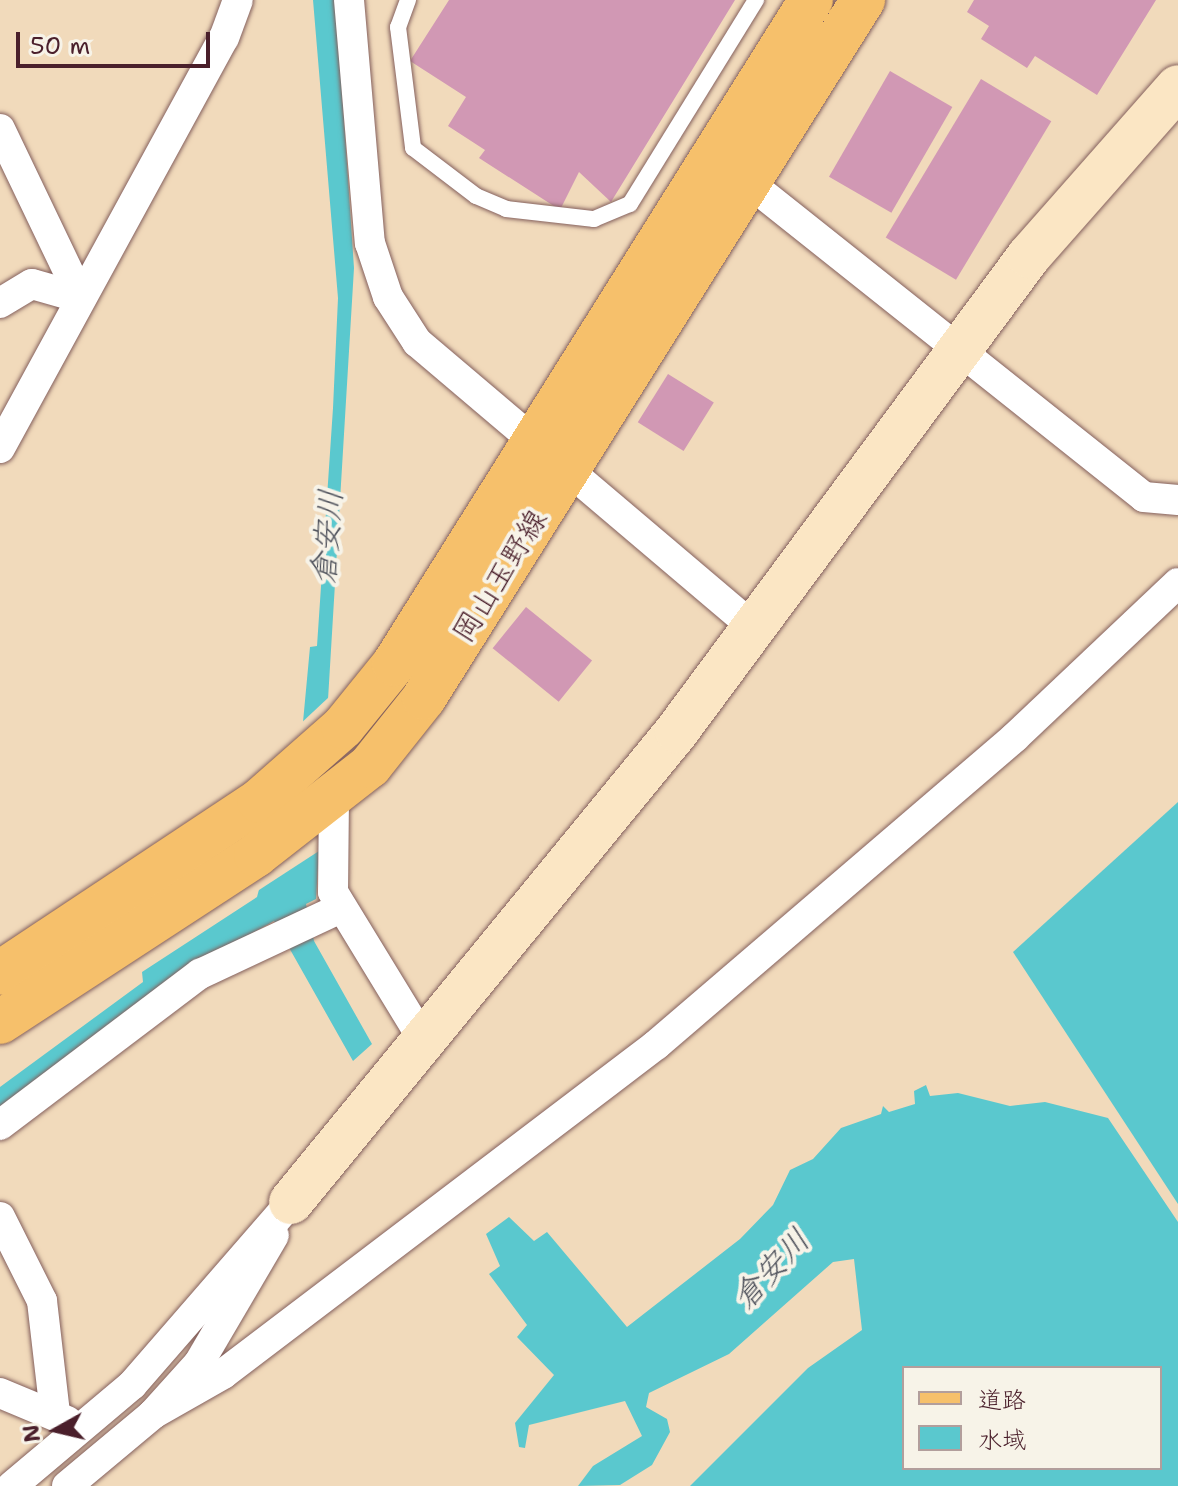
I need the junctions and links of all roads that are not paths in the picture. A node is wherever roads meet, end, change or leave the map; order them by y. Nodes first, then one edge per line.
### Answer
1 (238, 0) edge
2 (349, 0) edge
3 (402, 0) edge
4 (756, 0) edge
5 (811, 0) edge
6 (863, 0) edge
7 (1178, 87) edge
8 (0, 129) edge
9 (748, 182) junction
10 (81, 298) junction
11 (0, 303) edge
12 (961, 351) junction
13 (533, 442) junction
14 (0, 448) edge
15 (565, 472) junction
16 (1178, 500) edge
17 (1178, 583) edge
18 (755, 629) junction
19 (328, 803) junction
20 (341, 908) junction
21 (0, 973) edge
22 (0, 1022) edge
23 (424, 1041) junction
24 (0, 1125) edge
25 (291, 1202) junction
26 (0, 1217) edge
27 (0, 1393) edge
28 (55, 1413) junction
29 (153, 1414) junction
30 (82, 1431) junction
31 (12, 1486) edge
32 (67, 1486) edge

1 - 10 street
2 - 13 street
3 - 4 lane
5 - 13 main road, 岡山玉野線
6 - 9 main road, 岡山玉野線
7 - 12 street
8 - 10 street
9 - 12 street
9 - 15 main road, 岡山玉野線
10 - 11 street
10 - 14 street
12 - 16 street
12 - 18 street
13 - 15 street
13 - 21 main road, 岡山玉野線
15 - 18 street
15 - 19 main road, 岡山玉野線
17 - 29 street
18 - 23 street
19 - 20 street
19 - 22 main road, 岡山玉野線
20 - 23 street
20 - 24 street
23 - 25 street
25 - 29 street
25 - 30 street
26 - 28 street
27 - 28 street
28 - 30 street
29 - 32 street
30 - 31 street

